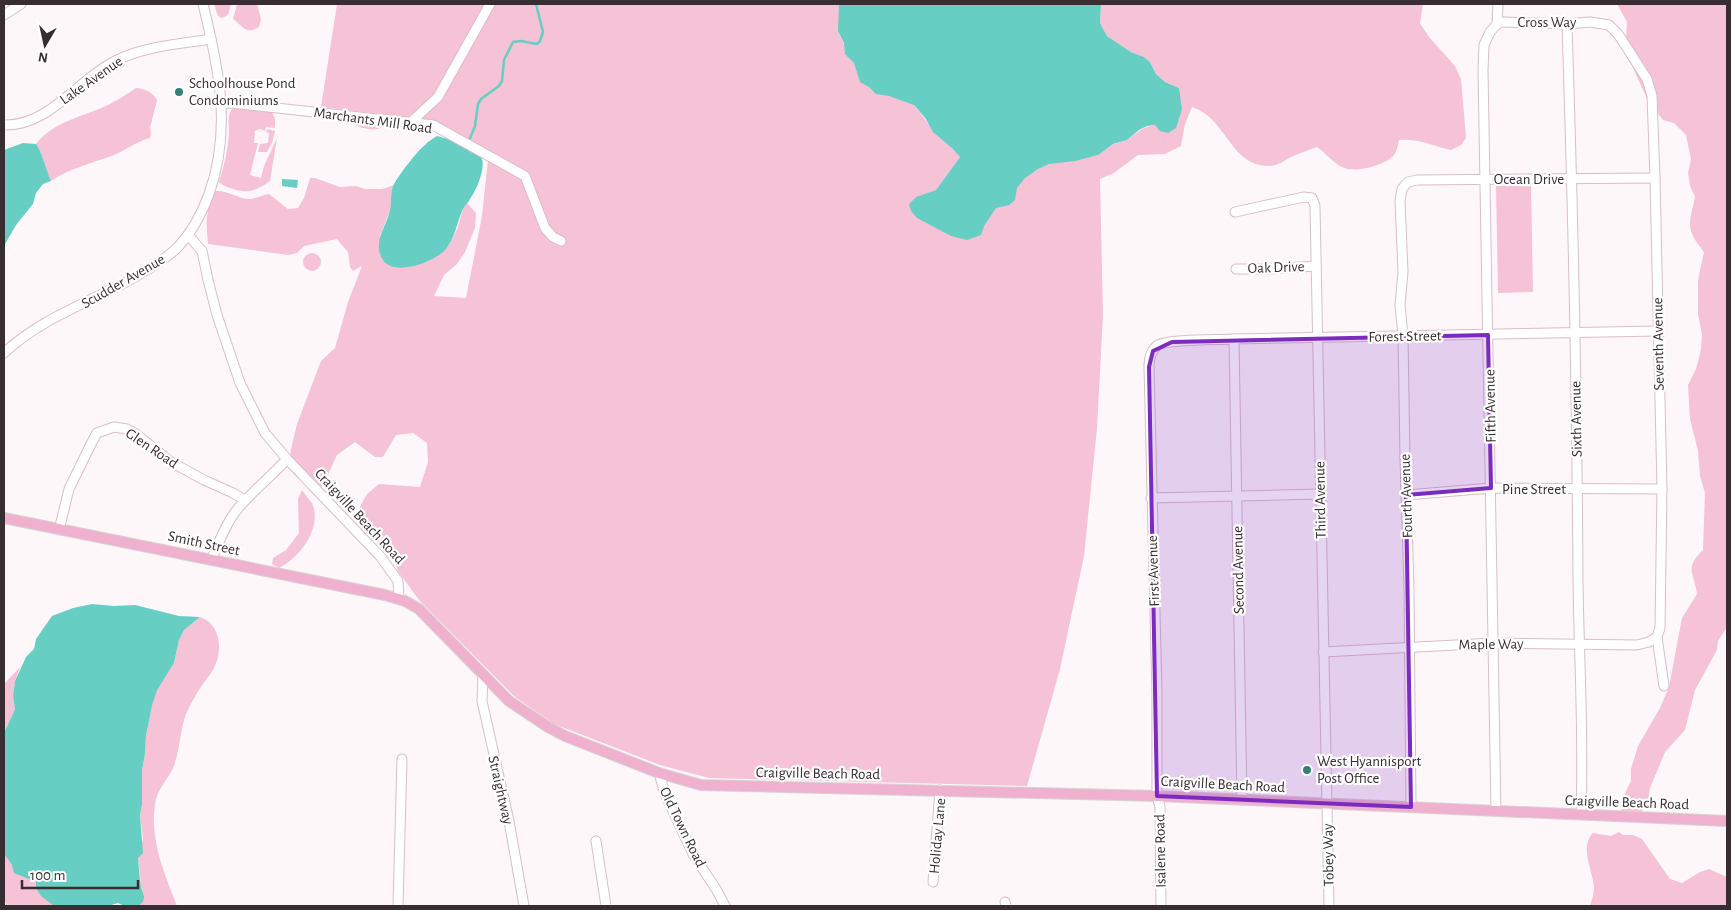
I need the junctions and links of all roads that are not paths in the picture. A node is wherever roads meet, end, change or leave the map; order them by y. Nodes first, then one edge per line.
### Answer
1 (21, 4) edge
2 (203, 4) edge
3 (490, 4) edge
4 (1498, 4) edge
5 (4, 16) edge
6 (1598, 23) joint
7 (1497, 24) junction
8 (1567, 24) junction
9 (212, 38) junction
10 (222, 104) junction
11 (426, 108) junction
12 (411, 122) junction
13 (4, 125) edge
14 (433, 125) junction
15 (1486, 178) junction
16 (1655, 178) junction
17 (1571, 179) junction
18 (1404, 186) joint
19 (1235, 212) dead end
20 (188, 235) junction
21 (561, 241) dead end
22 (1316, 266) junction
23 (1236, 268) dead end
24 (1658, 331) junction
25 (1574, 332) junction
26 (1488, 335) junction
27 (1403, 336) junction
28 (1318, 338) junction
29 (1234, 339) junction
30 (1155, 348) joint
31 (4, 353) edge
32 (287, 459) junction
33 (1491, 488) junction
34 (1577, 489) junction
35 (1662, 489) junction
36 (1320, 494) junction
37 (1406, 495) junction
38 (1236, 496) junction
39 (1151, 498) junction
40 (245, 500) junction
41 (4, 518) edge
42 (60, 530) junction
43 (211, 560) junction
44 (399, 599) junction
45 (1657, 637) junction
46 (1492, 643) junction
47 (1579, 644) junction
48 (1410, 648) junction
49 (1323, 652) junction
50 (483, 674) junction
51 (1664, 686) dead end
52 (402, 759) dead end
53 (659, 773) junction
54 (940, 790) junction
55 (1156, 796) junction
56 (1242, 800) junction
57 (1326, 803) junction
58 (1411, 807) junction
59 (1496, 811) junction
60 (1581, 815) junction
61 (1727, 821) edge
62 (596, 841) dead end
63 (933, 882) dead end
64 (398, 906) edge
65 (524, 906) edge
66 (606, 906) edge
67 (725, 906) edge
68 (1161, 906) edge
69 (1329, 906) edge

1 - 5 street
2 - 9 street, Scudder Avenue
3 - 11 street
4 - 7 street, Fifth Avenue
6 - 8 street, Cross Way
6 - 16 street, Seventh Avenue
7 - 8 street, Cross Way
7 - 15 street, Fifth Avenue
8 - 17 street, Sixth Avenue
9 - 10 street, Scudder Avenue
9 - 13 street, Lake Avenue
10 - 12 street, Marchants Mill Road
10 - 20 street, Scudder Avenue
11 - 12 street
11 - 14 street
12 - 14 street, Marchants Mill Road
14 - 21 street, Marchants Mill Road
15 - 17 street, Ocean Drive
15 - 18 street, Ocean Drive
15 - 26 street, Fifth Avenue
16 - 17 street, Ocean Drive
16 - 24 street, Seventh Avenue
17 - 25 street, Sixth Avenue
18 - 27 street, Fourth Avenue
19 - 22 street, Third Avenue
20 - 31 street, Scudder Avenue
20 - 32 street, Craigville Beach Road
22 - 23 street, Oak Drive
22 - 28 street, Third Avenue
24 - 25 street, Forest Street
24 - 35 street, Seventh Avenue
25 - 26 street, Forest Street
25 - 34 street, Sixth Avenue
26 - 27 street, Forest Street
26 - 33 street, Fifth Avenue
27 - 28 street, Forest Street
27 - 37 street, Fourth Avenue
28 - 29 street, Forest Street
28 - 36 street, Third Avenue
29 - 30 street, Forest Street
29 - 38 street, Second Avenue
30 - 39 street, First Avenue
32 - 40 street
32 - 44 street, Craigville Beach Road
33 - 34 street, Pine Street
33 - 37 street, Pine Street
33 - 46 street, Fifth Avenue
34 - 35 street, Pine Street
34 - 47 street, Sixth Avenue
35 - 45 street, Seventh Avenue
36 - 38 street
36 - 49 street, Third Avenue
37 - 48 street, Fourth Avenue
38 - 39 street
38 - 56 street, Second Avenue
39 - 55 street, First Avenue
40 - 42 street, Glen Road
40 - 43 street
41 - 42 main road, Smith Street
42 - 43 main road, Smith Street
43 - 44 main road, Smith Street
44 - 50 main road, Craigville Beach Road
45 - 47 street, Maple Way
45 - 51 street, Seventh Avenue
46 - 47 street, Maple Way
46 - 48 street, Maple Way
46 - 59 street, Fifth Avenue
47 - 60 street, Sixth Avenue
48 - 49 street, Maple Way
48 - 58 street, Fourth Avenue
49 - 57 street, Third Avenue
50 - 53 main road, Craigville Beach Road
50 - 65 street, Straightway
52 - 64 street
53 - 54 main road, Craigville Beach Road
53 - 67 street, Old Town Road
54 - 55 main road, Craigville Beach Road
54 - 63 street, Holiday Lane
55 - 56 main road, Craigville Beach Road
55 - 68 street, Isalene Road
56 - 57 main road, Craigville Beach Road
57 - 58 main road, Craigville Beach Road
57 - 69 street, Tobey Way
58 - 59 main road, Craigville Beach Road
59 - 60 main road, Craigville Beach Road
60 - 61 main road, Craigville Beach Road
62 - 66 street

